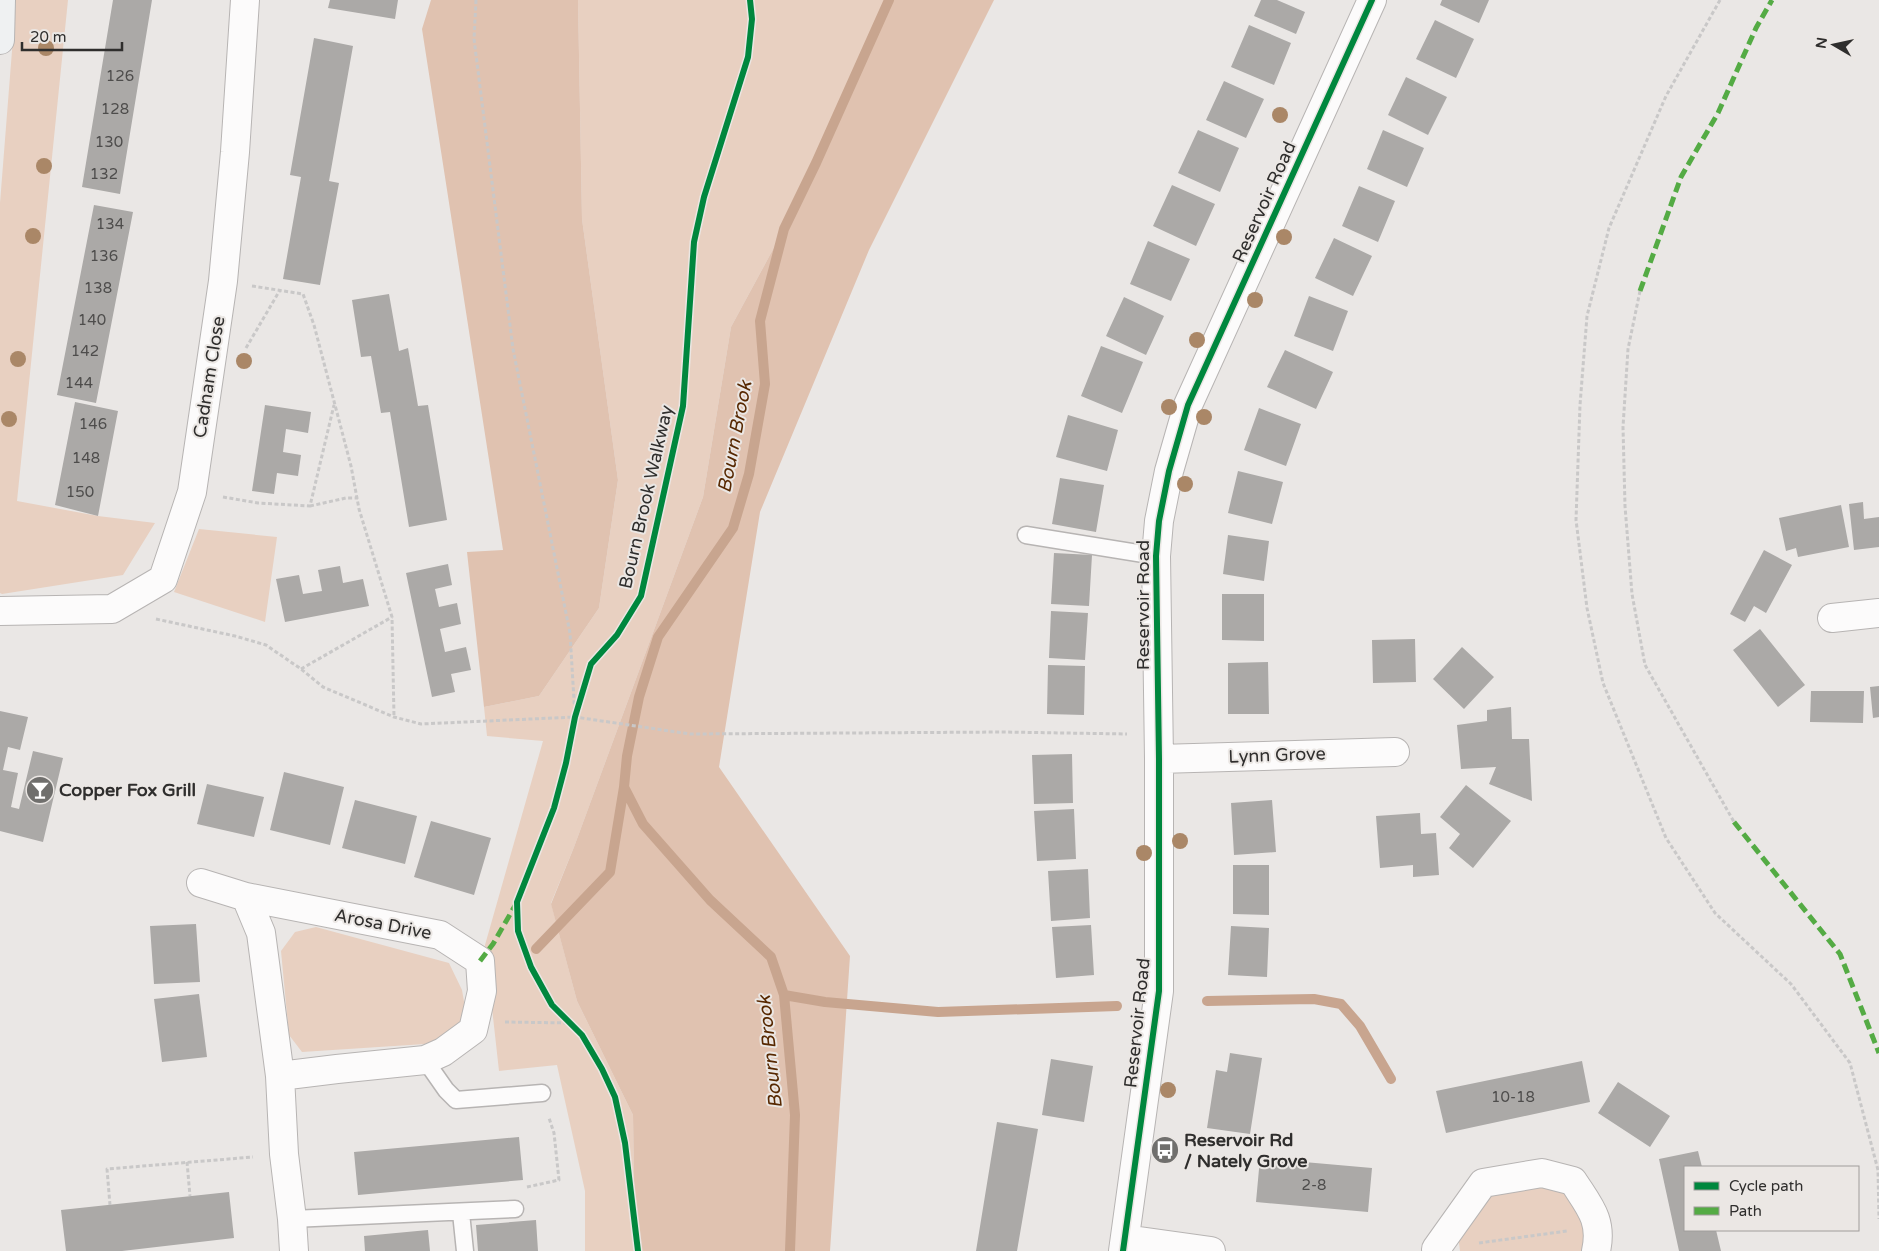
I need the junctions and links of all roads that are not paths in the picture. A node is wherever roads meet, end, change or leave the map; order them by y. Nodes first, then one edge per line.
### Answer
1 (1, 0) edge
2 (245, 0) edge
3 (1372, 0) edge
4 (0, 40) edge
5 (1026, 535) dead end
6 (1156, 556) junction
7 (0, 611) edge
8 (1879, 613) edge
9 (1832, 618) dead end
10 (1159, 747) junction
11 (1395, 752) dead end
12 (201, 883) dead end
13 (246, 897) junction
14 (425, 1060) junction
15 (280, 1076) junction
16 (542, 1093) road end
17 (516, 1209) dead end
18 (461, 1212) junction
19 (292, 1220) junction
20 (1597, 1239) edge
21 (1124, 1245) edge
22 (1434, 1250) edge
23 (294, 1251) edge
24 (465, 1251) edge
25 (1211, 1251) edge

1 - 4 street
2 - 7 street, Cadnam Close
3 - 6 street, Reservoir Road
5 - 6 lane
6 - 10 street, Reservoir Road
8 - 9 street
10 - 11 street, Lynn Grove
10 - 21 street, Reservoir Road
12 - 13 street, Arosa Drive
13 - 14 street, Arosa Drive
13 - 15 street
14 - 15 street, Arosa Drive
14 - 16 lane
15 - 19 street
17 - 18 lane
18 - 19 lane
18 - 24 lane
19 - 23 street
20 - 22 street
21 - 25 street

